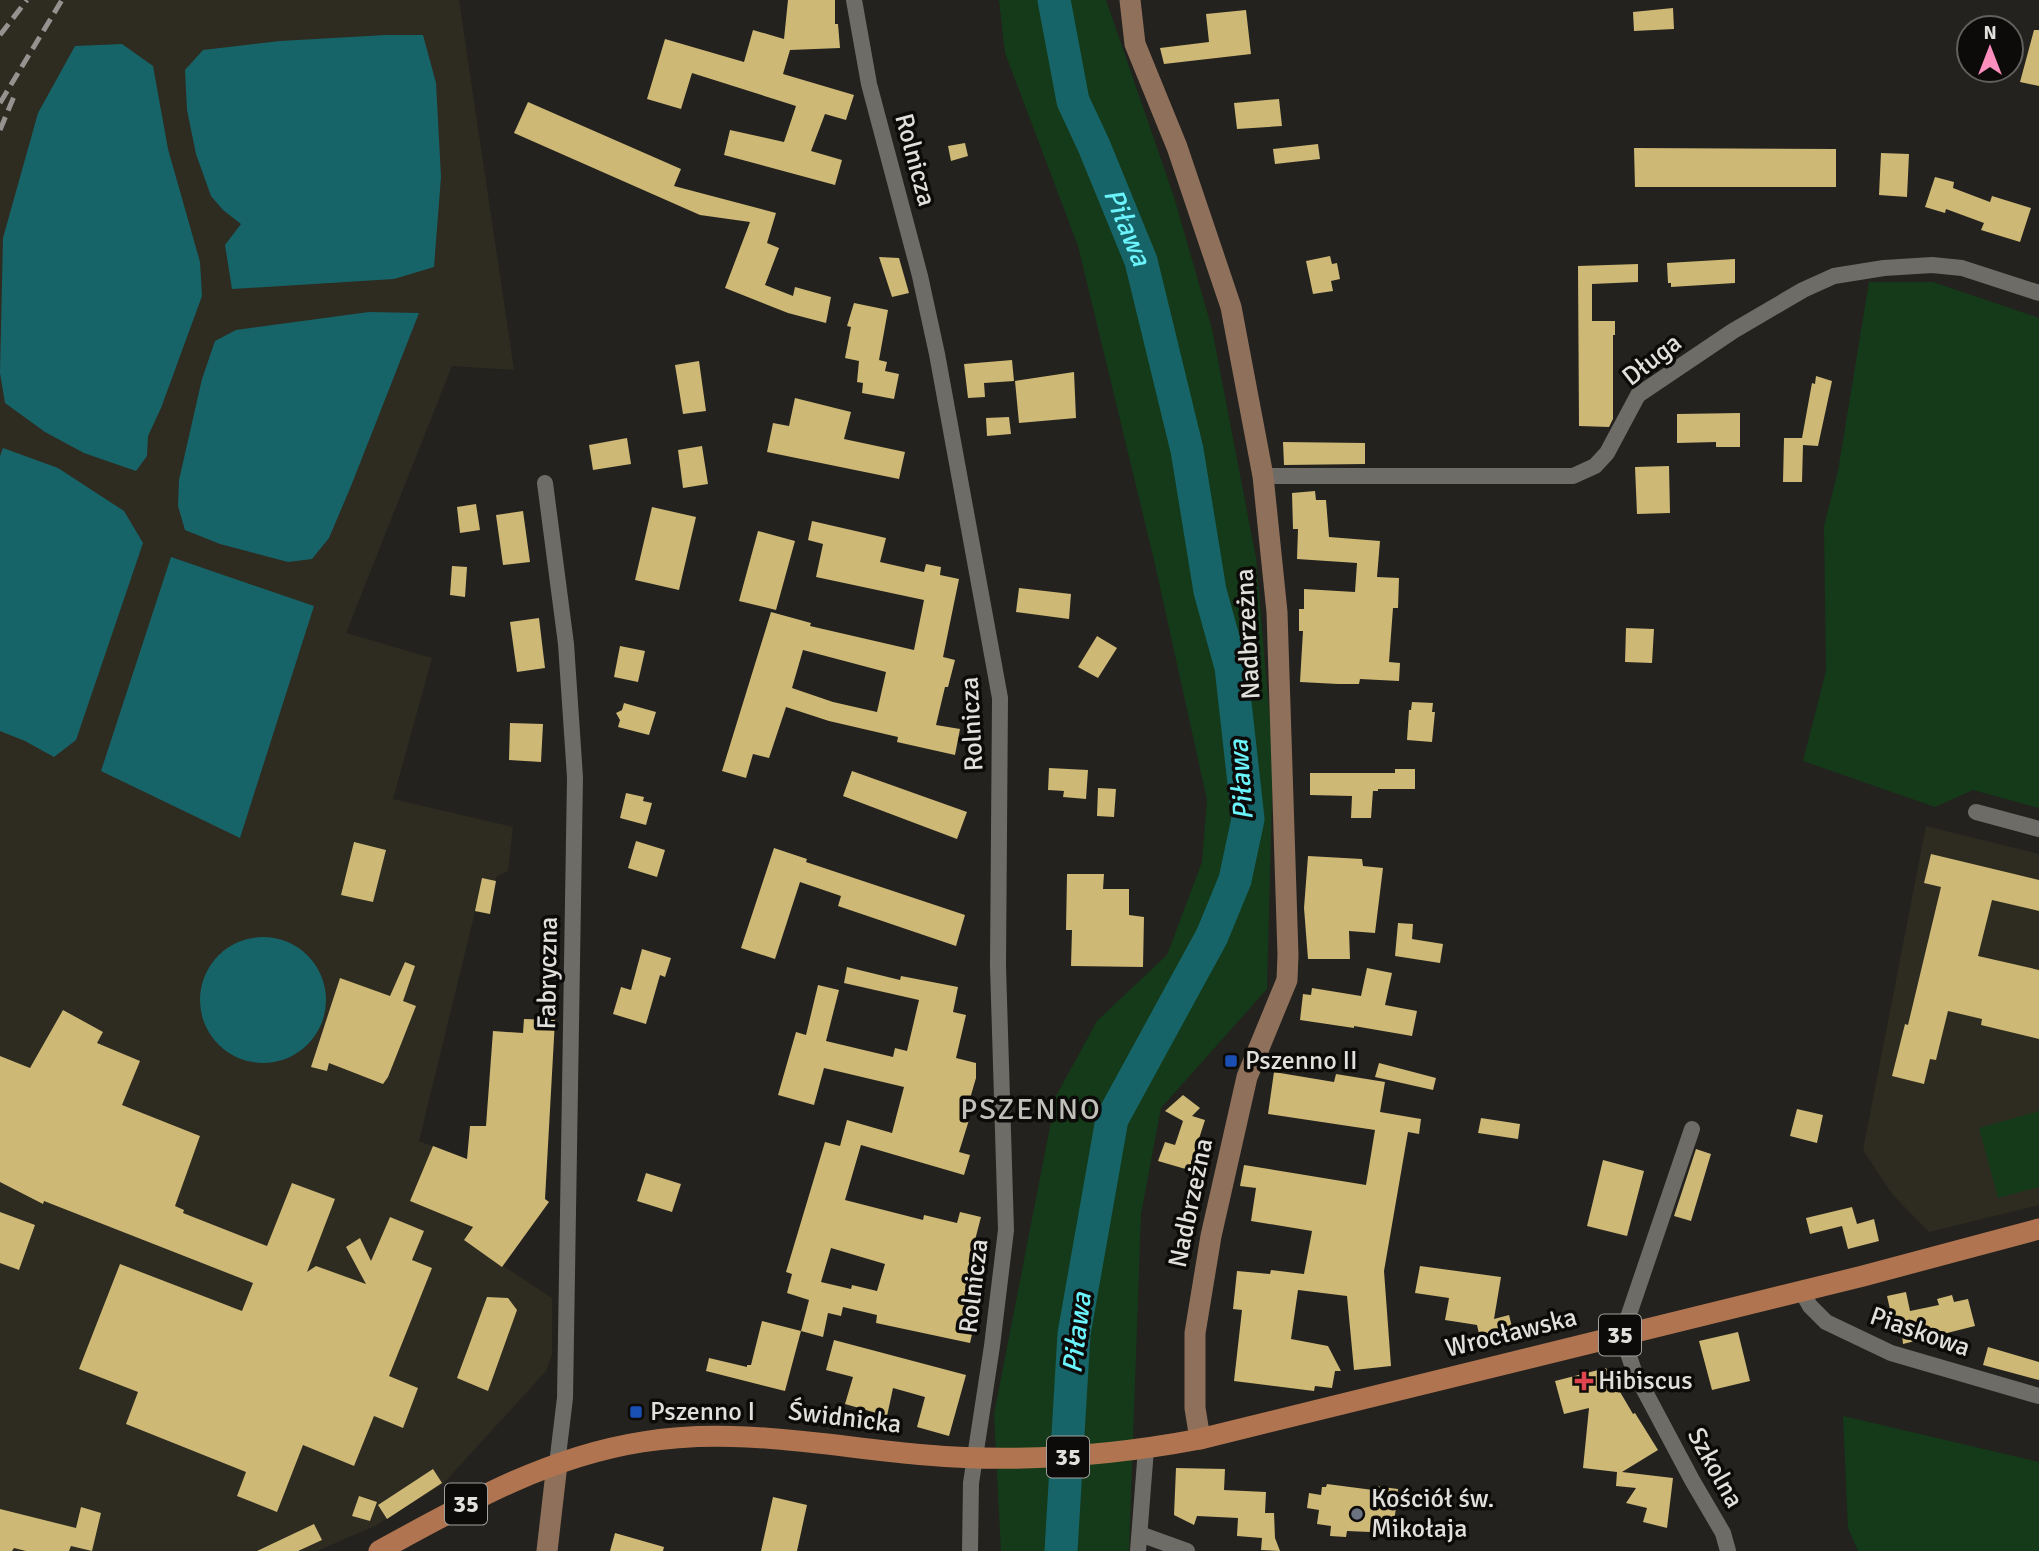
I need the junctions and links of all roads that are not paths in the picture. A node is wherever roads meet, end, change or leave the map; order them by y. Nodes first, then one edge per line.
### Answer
1 (855, 0) edge
2 (1130, 0) edge
3 (2039, 293) edge
4 (1263, 475) junction
5 (545, 483) dead end
6 (1976, 812) dead end
7 (2039, 829) edge
8 (1692, 1129) dead end
9 (2039, 1229) edge
10 (1801, 1290) junction
11 (1622, 1335) junction
12 (2039, 1396) edge
13 (1200, 1439) junction
14 (1140, 1450) junction
15 (975, 1458) junction
16 (557, 1464) junction
17 (1140, 1534) junction
18 (379, 1551) edge
19 (547, 1551) edge
20 (970, 1551) edge
21 (1138, 1551) edge
22 (1187, 1551) edge
23 (1728, 1551) edge

1 - 15 street, Rolnicza
2 - 4 street, Nadbrzeżna
3 - 4 street, Długa
4 - 13 street, Nadbrzeżna
5 - 16 street, Fabryczna
6 - 7 street
8 - 11 street
9 - 10 main road, Wrocławska / 35
10 - 11 main road, Wrocławska / 35
10 - 12 street, Piaskowa
11 - 13 main road, Wrocławska / 35
11 - 23 street, Szkolna
13 - 14 main road, Świdnicka / 35
14 - 15 main road, Świdnicka / 35
14 - 17 street
15 - 16 main road, Świdnicka / 35
15 - 20 street, Rolnicza
16 - 18 main road, Świdnicka / 35
16 - 19 street
17 - 21 street
17 - 22 street

